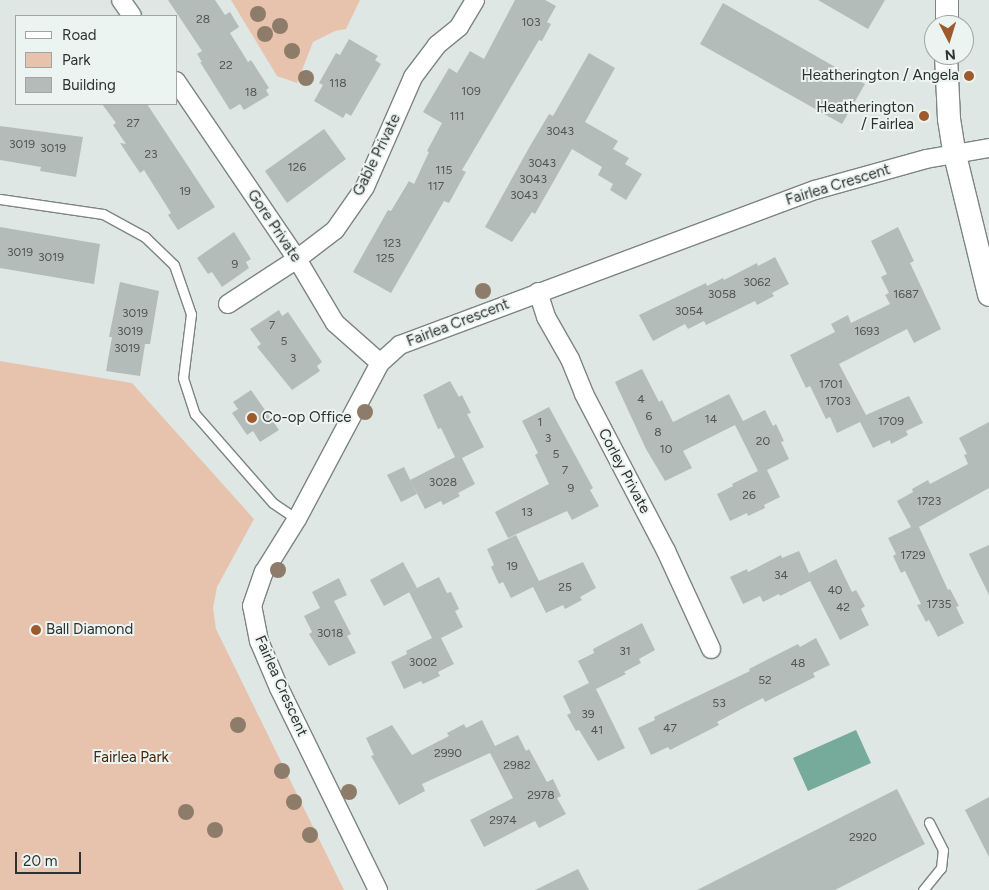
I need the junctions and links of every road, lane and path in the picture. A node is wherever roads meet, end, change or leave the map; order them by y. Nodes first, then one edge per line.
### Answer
1 (121, 0) edge
2 (475, 0) edge
3 (948, 0) edge
4 (131, 15) edge
5 (947, 15) edge
6 (946, 65) edge
7 (178, 84) edge
8 (989, 148) edge
9 (955, 155) junction
10 (0, 199) edge
11 (297, 259) junction
12 (538, 292) junction
13 (989, 295) edge
14 (228, 304) dead end
15 (380, 363) junction
16 (297, 519) junction
17 (711, 650) dead end
18 (929, 822) dead end
19 (378, 890) edge
20 (923, 890) edge

1 - 4 street
2 - 11 street, Gable Private
3 - 5 street
6 - 9 street
7 - 11 street, Gore Private
8 - 9 street, Fairlea Crescent
9 - 12 street, Fairlea Crescent
9 - 13 street
10 - 16 lane
11 - 14 street, Gable Private
11 - 15 street, Gore Private
12 - 15 street, Fairlea Crescent
12 - 17 street, Corley Private
15 - 16 street, Fairlea Crescent
16 - 19 street, Fairlea Crescent
18 - 20 lane

